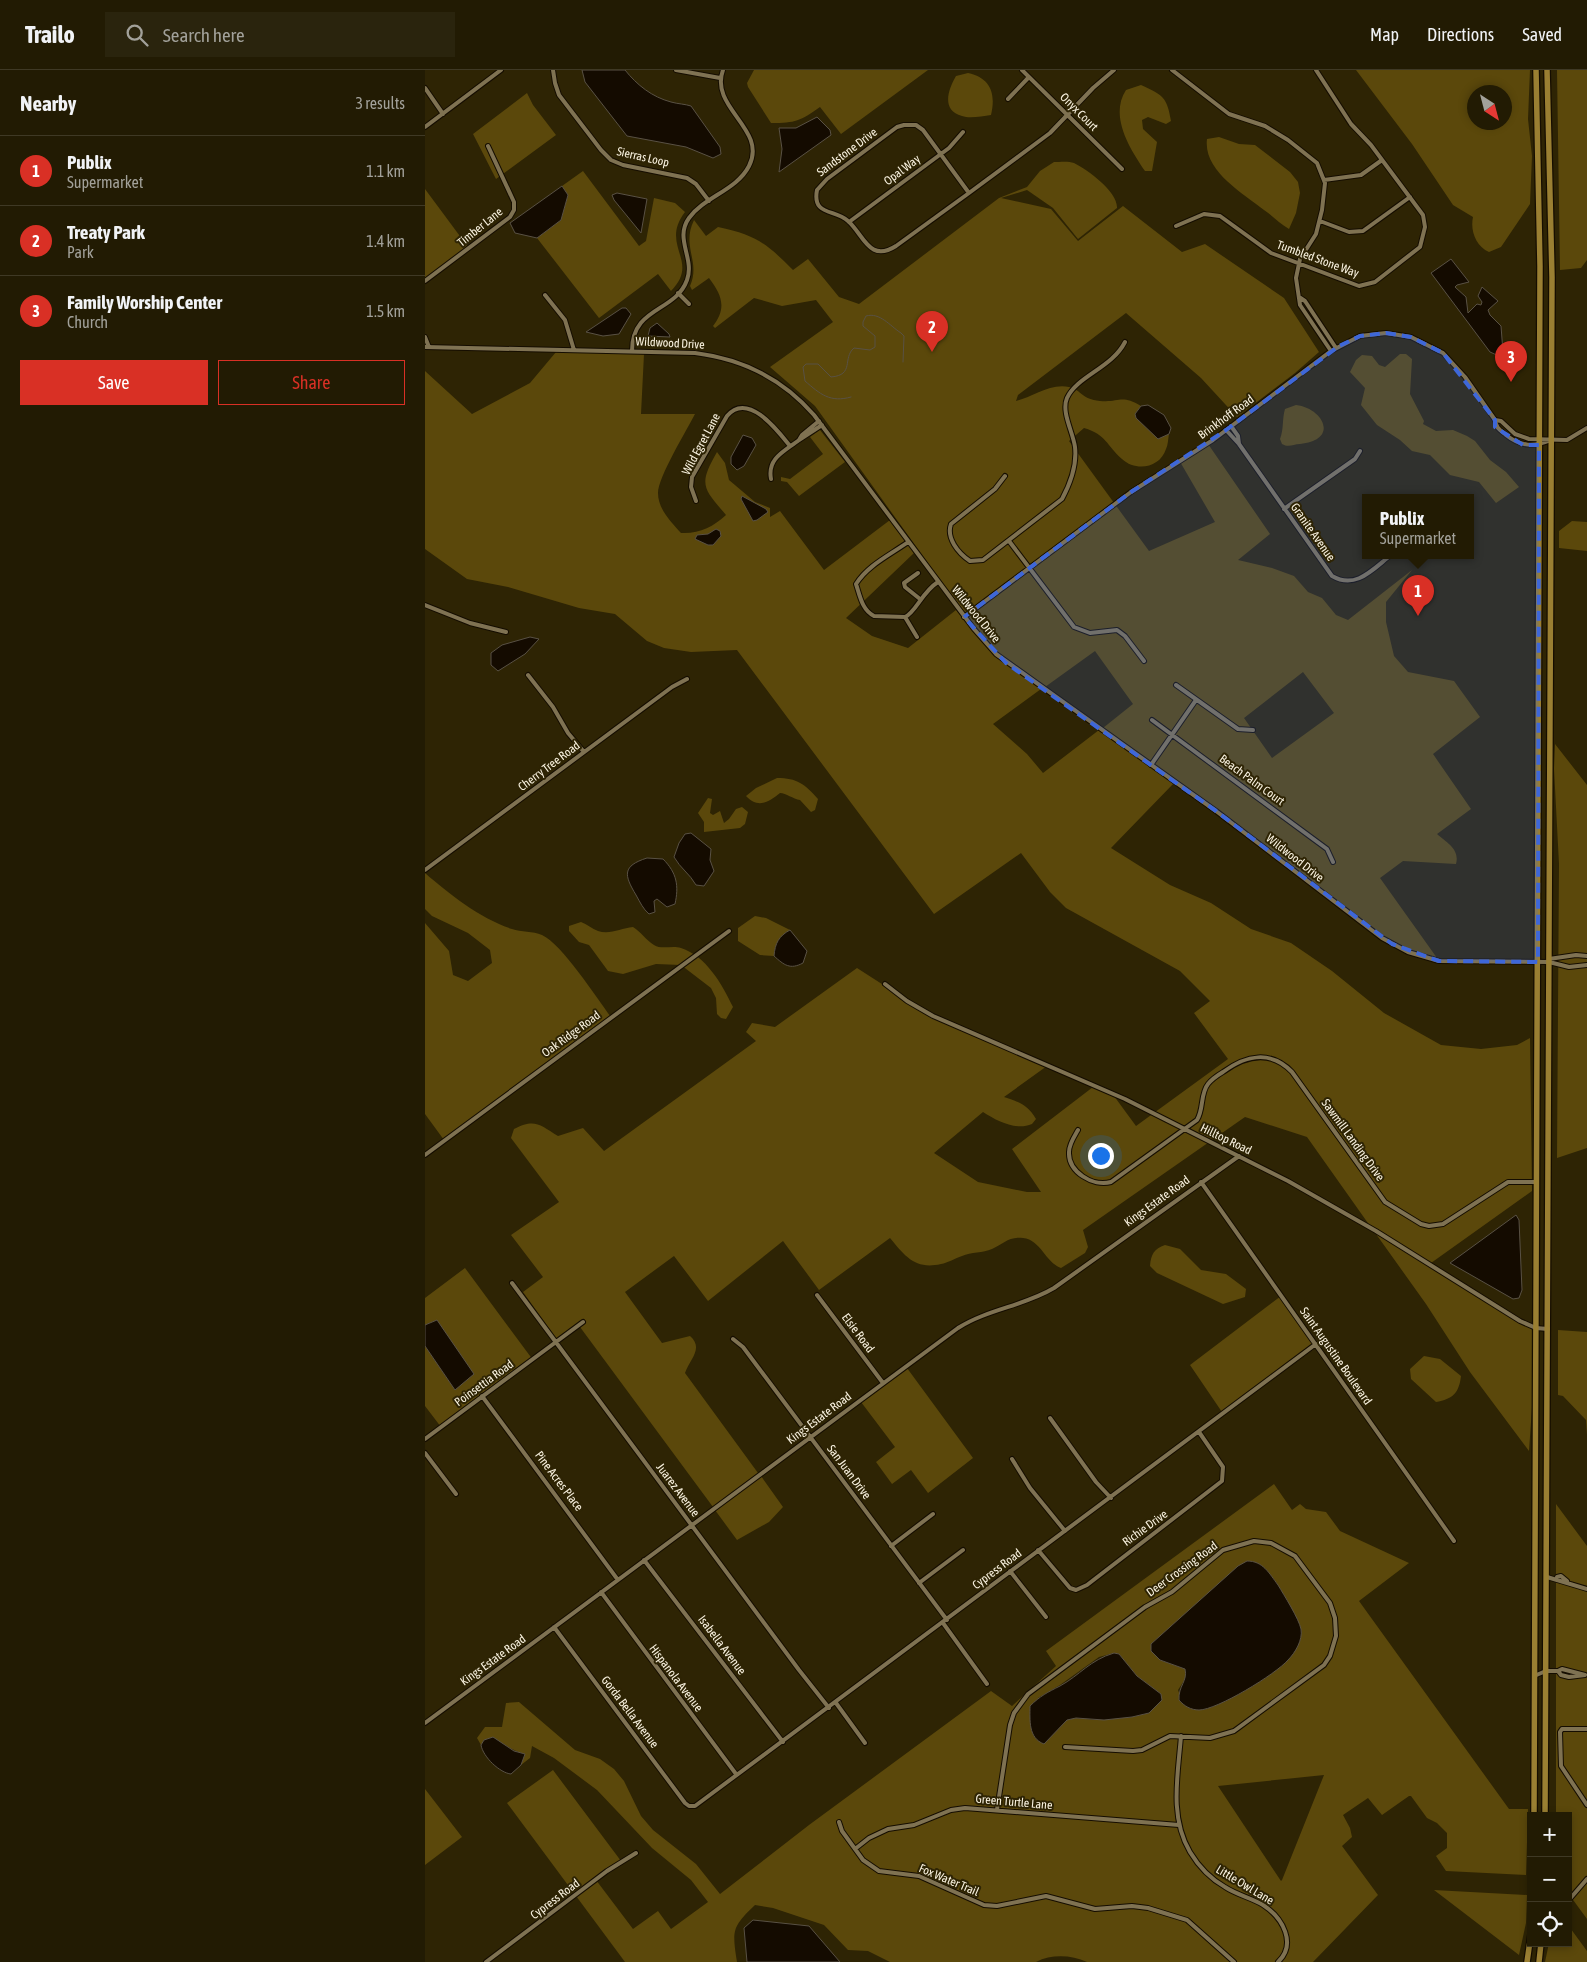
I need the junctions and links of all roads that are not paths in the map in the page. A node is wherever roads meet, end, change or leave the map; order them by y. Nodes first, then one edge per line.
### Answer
1 (501, 70) edge
2 (553, 70) edge
3 (676, 70) edge
4 (723, 70) edge
5 (1022, 70) edge
6 (1101, 70) edge
7 (1113, 70) edge
8 (1172, 70) edge
9 (1316, 70) edge
10 (1536, 70) edge
11 (1547, 70) edge
12 (1105, 76) junction
13 (1029, 77) junction
14 (720, 78) junction
15 (425, 88) edge
16 (1536, 91) junction
17 (1547, 92) junction
18 (1008, 98) dead end
19 (443, 114) junction
20 (1068, 114) junction
21 (425, 127) edge
22 (963, 132) dead end
23 (487, 146) dead end
24 (941, 154) junction
25 (1383, 160) junction
26 (1122, 169) dead end
27 (1325, 180) junction
28 (969, 193) junction
29 (1409, 197) junction
30 (709, 201) junction
31 (1320, 221) junction
32 (849, 222) junction
33 (1176, 226) dead end
34 (1299, 264) junction
35 (425, 281) edge
36 (678, 293) junction
37 (545, 295) dead end
38 (1299, 297) junction
39 (689, 304) dead end
40 (425, 337) edge
41 (1125, 342) dead end
42 (426, 346) edge
43 (1336, 348) junction
44 (574, 350) junction
45 (632, 351) junction
46 (1331, 351) junction
47 (1495, 420) junction
48 (820, 423) junction
49 (1231, 426) junction
50 (1587, 428) edge
51 (1226, 430) junction
52 (1551, 440) junction
53 (1539, 442) junction
54 (1239, 444) junction
55 (790, 446) junction
56 (1360, 451) dead end
57 (1005, 476) dead end
58 (771, 479) dead end
59 (697, 501) dead end
60 (1284, 509) junction
61 (1009, 541) junction
62 (908, 542) junction
63 (1386, 559) edge
64 (1030, 568) junction
65 (918, 572) dead end
66 (938, 582) junction
67 (920, 599) junction
68 (425, 605) edge
69 (905, 617) junction
70 (964, 617) junction
71 (506, 632) dead end
72 (917, 637) dead end
73 (1539, 639) junction
74 (1550, 640) junction
75 (1144, 662) dead end
76 (528, 675) dead end
77 (687, 679) dead end
78 (1176, 685) dead end
79 (1196, 700) junction
80 (1152, 720) dead end
81 (1253, 730) dead end
82 (1172, 735) junction
83 (585, 752) junction
84 (1151, 765) junction
85 (1333, 862) dead end
86 (425, 870) edge
87 (729, 931) dead end
88 (1587, 956) edge
89 (1549, 960) junction
90 (1537, 962) junction
91 (1587, 965) edge
92 (885, 984) dead end
93 (1078, 1130) dead end
94 (1186, 1130) junction
95 (425, 1156) edge
96 (1239, 1156) junction
97 (1201, 1182) junction
98 (1537, 1182) junction
99 (512, 1283) dead end
100 (817, 1295) dead end
101 (583, 1322) dead end
102 (1536, 1328) junction
103 (1548, 1329) junction
104 (733, 1339) dead end
105 (556, 1343) junction
106 (1316, 1344) junction
107 (883, 1383) junction
108 (482, 1396) junction
109 (1050, 1418) dead end
110 (1199, 1432) junction
111 (810, 1437) junction
112 (425, 1439) edge
113 (425, 1453) edge
114 (1012, 1459) dead end
115 (455, 1494) dead end
116 (1111, 1498) junction
117 (933, 1514) dead end
118 (691, 1525) junction
119 (1065, 1532) junction
120 (1455, 1541) dead end
121 (891, 1546) junction
122 (963, 1550) dead end
123 (1038, 1550) junction
124 (645, 1560) junction
125 (1010, 1571) junction
126 (1547, 1577) junction
127 (618, 1580) junction
128 (919, 1583) junction
129 (1587, 1590) edge
130 (601, 1592) junction
131 (1046, 1617) dead end
132 (947, 1620) junction
133 (943, 1623) junction
134 (554, 1627) junction
135 (1546, 1671) junction
136 (1558, 1671) junction
137 (1586, 1675) edge
138 (1534, 1676) junction
139 (987, 1684) dead end
140 (836, 1703) junction
141 (829, 1708) junction
142 (425, 1723) edge
143 (1587, 1729) edge
144 (1181, 1736) junction
145 (783, 1742) junction
146 (865, 1743) dead end
147 (1065, 1747) dead end
148 (736, 1774) junction
149 (1587, 1805) edge
150 (691, 1807) joint
151 (997, 1810) junction
152 (1534, 1812) edge
153 (1545, 1812) edge
154 (839, 1822) dead end
155 (1179, 1826) junction
156 (855, 1849) junction
157 (636, 1853) dead end
158 (1587, 1879) edge
159 (1572, 1896) edge
160 (1529, 1947) edge
161 (1541, 1947) edge
162 (486, 1962) edge
163 (1234, 1962) edge
164 (1278, 1962) edge
165 (1527, 1962) edge
166 (1539, 1962) edge

1 - 19 street
2 - 30 street, Sierras Loop
3 - 14 street
4 - 14 street
5 - 13 street, Onyx Court
6 - 12 street
7 - 12 street, Sandstone Drive
8 - 27 street
9 - 25 street, Tumbled Stone Way
10 - 16 highway
11 - 17 highway
12 - 20 street, Sandstone Drive
13 - 18 street
13 - 20 street, Onyx Court
14 - 30 street
15 - 19 street
16 - 17 highway
16 - 53 highway
17 - 52 highway
19 - 21 street
20 - 26 street, Onyx Court
20 - 28 street, Sandstone Drive
22 - 24 street, Opal Way
23 - 35 street, Timber Lane
24 - 28 street, Sandstone Drive
24 - 32 street, Opal Way
24 - 32 street, Sandstone Drive
25 - 27 street
25 - 29 street, Tumbled Stone Way
27 - 31 street
28 - 32 street, Sandstone Drive
29 - 31 street
29 - 34 street, Tumbled Stone Way
30 - 36 street
31 - 34 street
33 - 34 street, Tumbled Stone Way
34 - 38 street
36 - 39 street
36 - 45 street
37 - 44 street
38 - 43 street
38 - 46 street
40 - 42 street
41 - 61 street
42 - 44 street, Wildwood Drive
43 - 46 street, Brinkhoff Road
43 - 47 street, Brinkhoff Road
44 - 45 street, Wildwood Drive
45 - 48 street, Wildwood Drive
46 - 49 street, Brinkhoff Road
47 - 53 street, Brinkhoff Road
47 - 53 street, Brinkhoff Road
48 - 55 street
48 - 62 street, Wildwood Drive
49 - 51 street, Brinkhoff Road
49 - 54 street, Granite Avenue
50 - 52 street, Brinkhoff Road
51 - 54 street, Granite Avenue
51 - 64 street, Brinkhoff Road
52 - 53 street, Brinkhoff Road
52 - 74 highway
53 - 73 highway
54 - 60 street, Granite Avenue
55 - 58 street
55 - 59 street, Wild Egret Lane
56 - 60 street
57 - 61 street
60 - 63 street, Granite Avenue
61 - 64 street
62 - 66 street, Wildwood Drive
62 - 69 street
64 - 70 street, Brinkhoff Road
64 - 75 street
65 - 67 street
66 - 67 street
66 - 70 street, Wildwood Drive
67 - 69 street
68 - 71 street
69 - 72 street
70 - 84 street, Wildwood Drive
73 - 74 street
73 - 90 highway
74 - 89 highway
76 - 83 street
77 - 83 street, Cherry Tree Road
78 - 79 street
79 - 81 street
79 - 82 street
80 - 82 street, Beach Palm Court
82 - 84 street
82 - 85 street, Beach Palm Court
83 - 86 street, Cherry Tree Road
84 - 90 street, Wildwood Drive
87 - 95 street, Oak Ridge Road
88 - 89 street
89 - 90 street, Wildwood Drive
89 - 91 street
89 - 103 highway
90 - 98 highway
92 - 94 street, Hilltop Road
93 - 94 street, Sawmill Landing Drive
94 - 96 street, Hilltop Road
94 - 98 street, Sawmill Landing Drive
96 - 97 street, Kings Estate Road
96 - 102 street, Hilltop Road
97 - 106 street, Saint Augustine Boulevard
97 - 107 street, Kings Estate Road
98 - 102 highway
99 - 105 street, Juarez Avenue
100 - 107 street, Elsie Road
101 - 105 street, Poinsettia Road
102 - 103 street, Hilltop Road
102 - 138 highway
103 - 126 highway
104 - 111 street, San Juan Drive
105 - 108 street, Poinsettia Road
105 - 118 street, Juarez Avenue
106 - 110 street, Cypress Road
106 - 120 street, Saint Augustine Boulevard
107 - 111 street, Kings Estate Road
108 - 112 street, Poinsettia Road
108 - 127 street, Pine Acres Place
109 - 116 street
110 - 116 street, Cypress Road
110 - 123 street, Richie Drive
111 - 118 street, Kings Estate Road
111 - 121 street, San Juan Drive
113 - 115 street
114 - 119 street
116 - 119 street, Cypress Road
117 - 121 street
118 - 124 street, Kings Estate Road
118 - 141 street, Juarez Avenue
119 - 123 street, Cypress Road
121 - 128 street, San Juan Drive
122 - 128 street
123 - 125 street, Cypress Road
124 - 127 street, Kings Estate Road
124 - 145 street, Isabella Avenue
125 - 131 street
125 - 132 street, Cypress Road
126 - 129 street
126 - 135 highway
127 - 130 street, Kings Estate Road
128 - 132 street, San Juan Drive
130 - 134 street, Kings Estate Road
130 - 148 street, Hispanola Avenue
132 - 133 street, Cypress Road
133 - 139 street
133 - 140 street, Cypress Road
134 - 142 street, Kings Estate Road
134 - 150 street, Gorda Bella Avenue
135 - 136 street
135 - 138 street
135 - 153 highway
136 - 137 street
136 - 137 street
138 - 152 highway
140 - 141 street, Cypress Road
140 - 146 street
141 - 145 street, Cypress Road
143 - 149 street
144 - 147 street, Deer Crossing Road
144 - 151 street, Deer Crossing Road
144 - 155 street, Little Owl Lane
145 - 148 street, Cypress Road
148 - 150 street, Cypress Road
151 - 155 street, Green Turtle Lane
151 - 156 street, Green Turtle Lane
154 - 156 street, Fox Water Trail
155 - 164 street, Little Owl Lane
156 - 163 street, Fox Water Trail
157 - 162 street, Cypress Road
158 - 159 street
160 - 165 highway
161 - 166 highway

